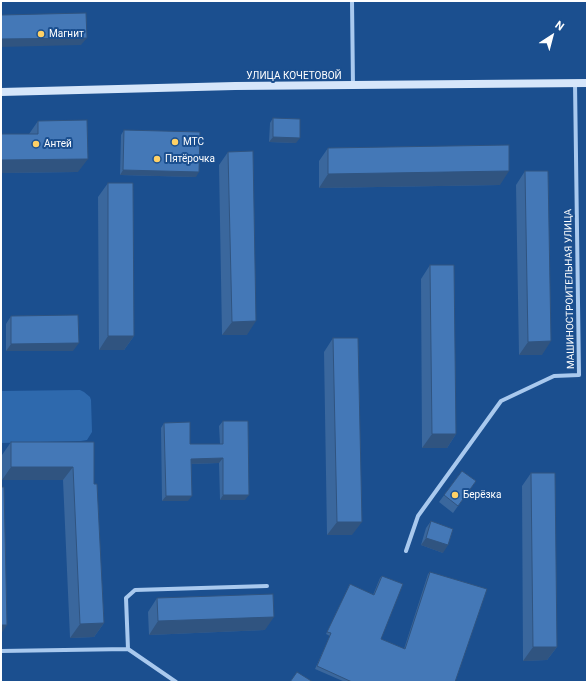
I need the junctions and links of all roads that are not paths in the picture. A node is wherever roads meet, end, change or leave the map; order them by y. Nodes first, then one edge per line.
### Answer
1 (352, 1) edge
2 (574, 83) junction
3 (587, 83) edge
4 (353, 86) junction
5 (1, 92) edge
6 (406, 551) dead end
7 (267, 586) dead end
8 (128, 649) junction
9 (1, 651) edge
10 (176, 682) edge

1 - 4 street
2 - 3 main road, УЛИЦА КОЧЕТОВОЙ
2 - 4 main road, УЛИЦА КОЧЕТОВОЙ
2 - 6 street, МАШИНОСТРОИТЕЛЬНАЯ УЛИЦА
4 - 5 main road, УЛИЦА КОЧЕТОВОЙ
7 - 8 street
8 - 9 street
8 - 10 street

